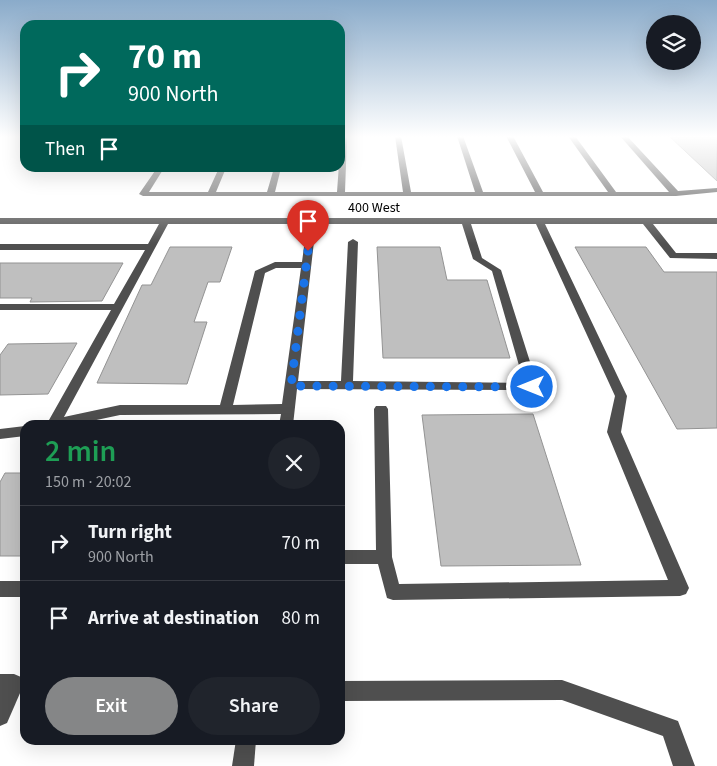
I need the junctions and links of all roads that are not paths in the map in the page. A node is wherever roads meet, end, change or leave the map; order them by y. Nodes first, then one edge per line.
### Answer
1 (157, 172) edge
2 (220, 172) edge
3 (276, 172) edge
4 (342, 172) edge
5 (404, 172) edge
6 (472, 172) edge
7 (528, 172) edge
8 (598, 172) edge
9 (656, 172) edge
10 (717, 190) edge
11 (211, 194) junction
12 (270, 194) junction
13 (341, 194) junction
14 (407, 194) junction
15 (480, 194) junction
16 (540, 194) junction
17 (614, 194) junction
18 (676, 194) junction
19 (5, 221) edge
20 (165, 221) junction
21 (312, 221) junction
22 (466, 221) junction
23 (539, 221) junction
24 (646, 221) junction
25 (717, 221) edge
26 (0, 230) edge
27 (353, 242) dead end
28 (0, 247) edge
29 (151, 247) junction
30 (717, 256) edge
31 (306, 265) junction
32 (0, 307) edge
33 (118, 307) junction
34 (291, 386) junction
35 (347, 386) junction
36 (225, 409) junction
37 (288, 409) junction
38 (380, 409) dead end
39 (55, 420) edge
40 (75, 420) edge
41 (287, 420) edge
42 (20, 432) edge
43 (0, 434) edge
44 (345, 557) edge
45 (384, 557) junction
46 (0, 589) edge
47 (20, 589) edge
48 (0, 684) edge
49 (345, 691) edge
50 (0, 716) edge
51 (245, 745) edge
52 (243, 766) edge
53 (684, 766) edge

1 - 11 street
2 - 11 street
3 - 12 street
4 - 13 street
5 - 14 street
6 - 15 street
7 - 16 street
8 - 17 street
9 - 18 street
10 - 18 street
11 - 12 street
12 - 13 street
13 - 14 street
14 - 15 street
15 - 16 street
16 - 17 street
17 - 18 street
19 - 20 street, 400 West
19 - 26 street
20 - 21 street, 400 West
20 - 29 street
21 - 22 street, 400 West
21 - 31 street
22 - 23 street, 400 West
22 - 35 street
23 - 24 street, 400 West
23 - 45 street
24 - 25 street, 400 West
24 - 30 street
27 - 35 street
28 - 29 street
29 - 33 street
31 - 34 street
31 - 36 street
32 - 33 street
33 - 39 street
34 - 35 street
34 - 37 street
36 - 37 street
36 - 40 street
37 - 41 street
38 - 45 street
42 - 43 street
44 - 45 street
46 - 47 street
48 - 50 street
49 - 53 street
51 - 52 street

